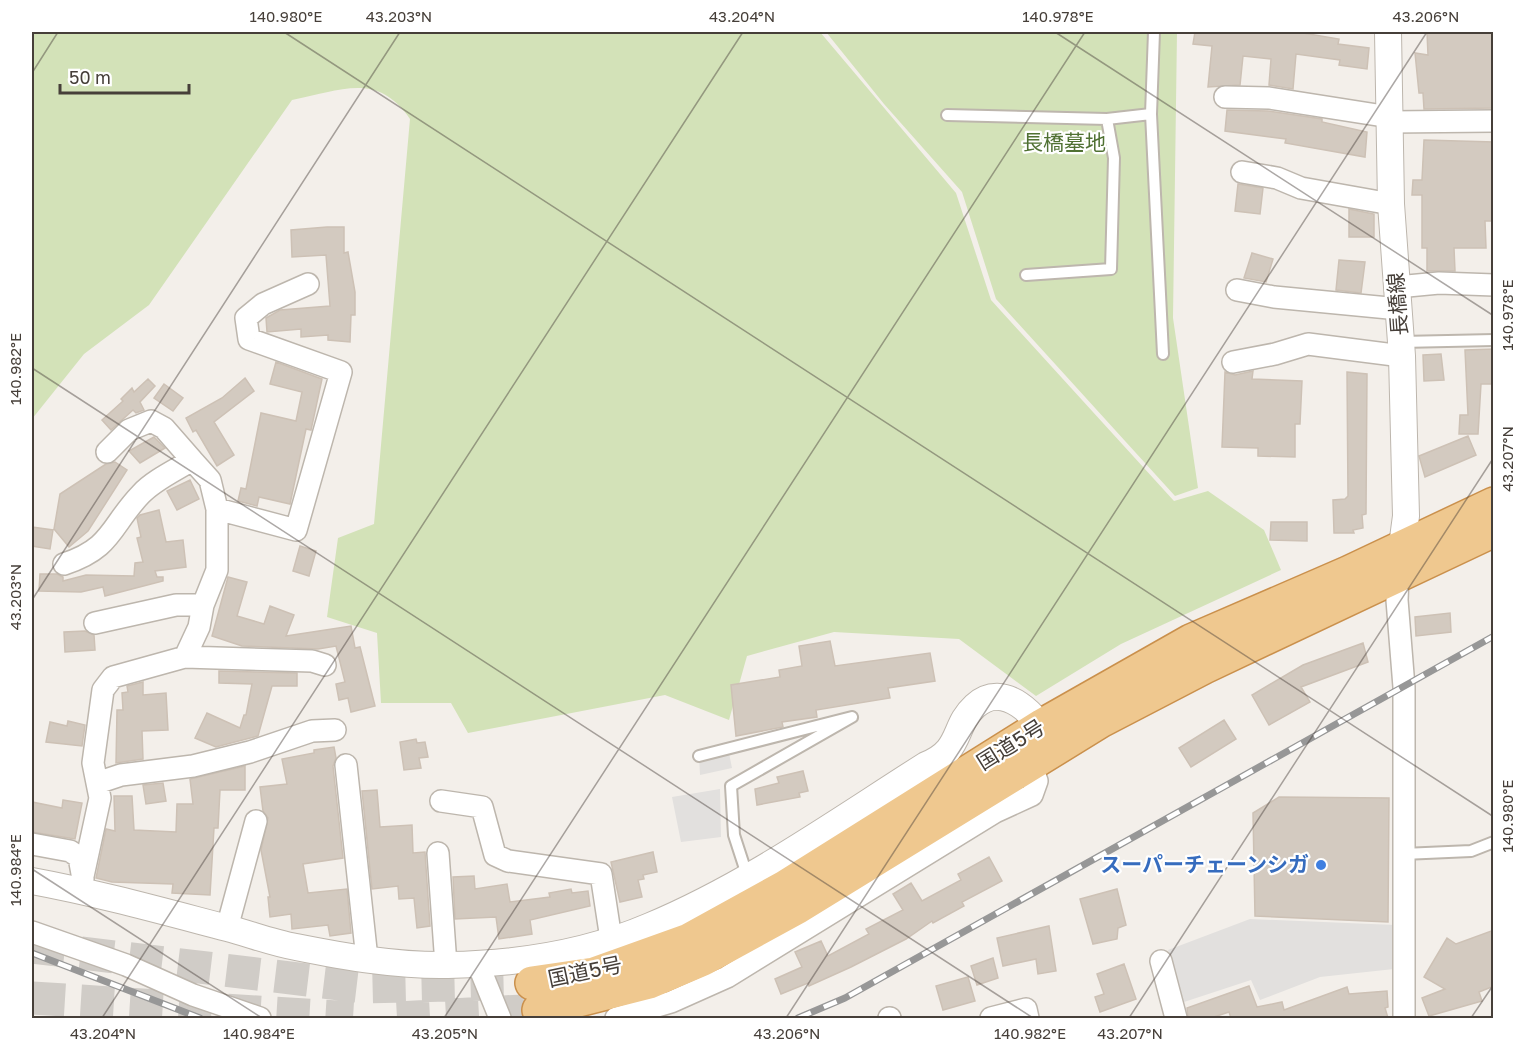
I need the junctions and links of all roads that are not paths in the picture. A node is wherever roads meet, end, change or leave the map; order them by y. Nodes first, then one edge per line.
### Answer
1 (1154, 32) edge
2 (1388, 32) edge
3 (1225, 97) dead end
4 (1151, 114) junction
5 (947, 115) dead end
6 (1107, 119) junction
7 (1390, 120) junction
8 (1494, 121) edge
9 (1242, 172) dead end
10 (1391, 204) junction
11 (1026, 275) dead end
12 (308, 284) dead end
13 (1494, 285) edge
14 (1237, 290) dead end
15 (1398, 298) junction
16 (1494, 340) edge
17 (1402, 349) junction
18 (1163, 354) dead end
19 (1233, 362) dead end
20 (107, 452) dead end
21 (192, 460) junction
22 (1494, 504) edge
23 (217, 509) junction
24 (1494, 530) edge
25 (1400, 562) junction
26 (64, 564) dead end
27 (203, 605) junction
28 (95, 623) dead end
29 (185, 657) junction
30 (325, 665) dead end
31 (335, 730) dead end
32 (1042, 745) junction
33 (699, 756) dead end
34 (346, 765) dead end
35 (97, 783) junction
36 (441, 801) dead end
37 (256, 821) dead end
38 (1494, 842) edge
39 (32, 844) edge
40 (438, 853) dead end
41 (1403, 854) junction
42 (748, 878) junction
43 (32, 881) edge
44 (82, 885) junction
45 (227, 928) junction
46 (32, 932) edge
47 (611, 939) junction
48 (368, 959) junction
49 (1161, 961) dead end
50 (478, 964) junction
51 (446, 965) junction
52 (535, 997) tunnel mouth
53 (260, 1018) edge
54 (500, 1018) edge
55 (615, 1018) edge
56 (991, 1018) edge
57 (1028, 1018) edge
58 (1176, 1018) edge
59 (1404, 1018) edge

1 - 4 lane
2 - 7 street, 長橋線
3 - 7 street
4 - 6 lane
4 - 18 lane
5 - 6 lane
6 - 11 lane
7 - 8 street
7 - 10 street, 長橋線
9 - 10 street
10 - 15 street, 長橋線
12 - 23 street
13 - 15 street
14 - 15 street
15 - 17 street, 長橋線
16 - 17 lane
17 - 19 street
17 - 25 street, 長橋線
20 - 21 street
21 - 23 street
21 - 26 street
22 - 25 highway, 国道5号
23 - 27 street
24 - 25 highway, 国道5号
25 - 32 highway, 国道5号
25 - 41 street
27 - 28 street
27 - 29 street
29 - 30 street
29 - 35 street
31 - 35 street
32 - 42 street
32 - 52 highway, 国道5号
32 - 55 street
33 - 42 lane
34 - 48 street
35 - 44 street
36 - 47 street
37 - 45 street
38 - 41 lane
39 - 44 street
40 - 51 street
41 - 59 street
42 - 47 street
43 - 44 street
44 - 45 street
45 - 48 street
46 - 53 street
47 - 50 street
48 - 51 street
49 - 58 street
50 - 51 street
50 - 54 street
56 - 57 street

